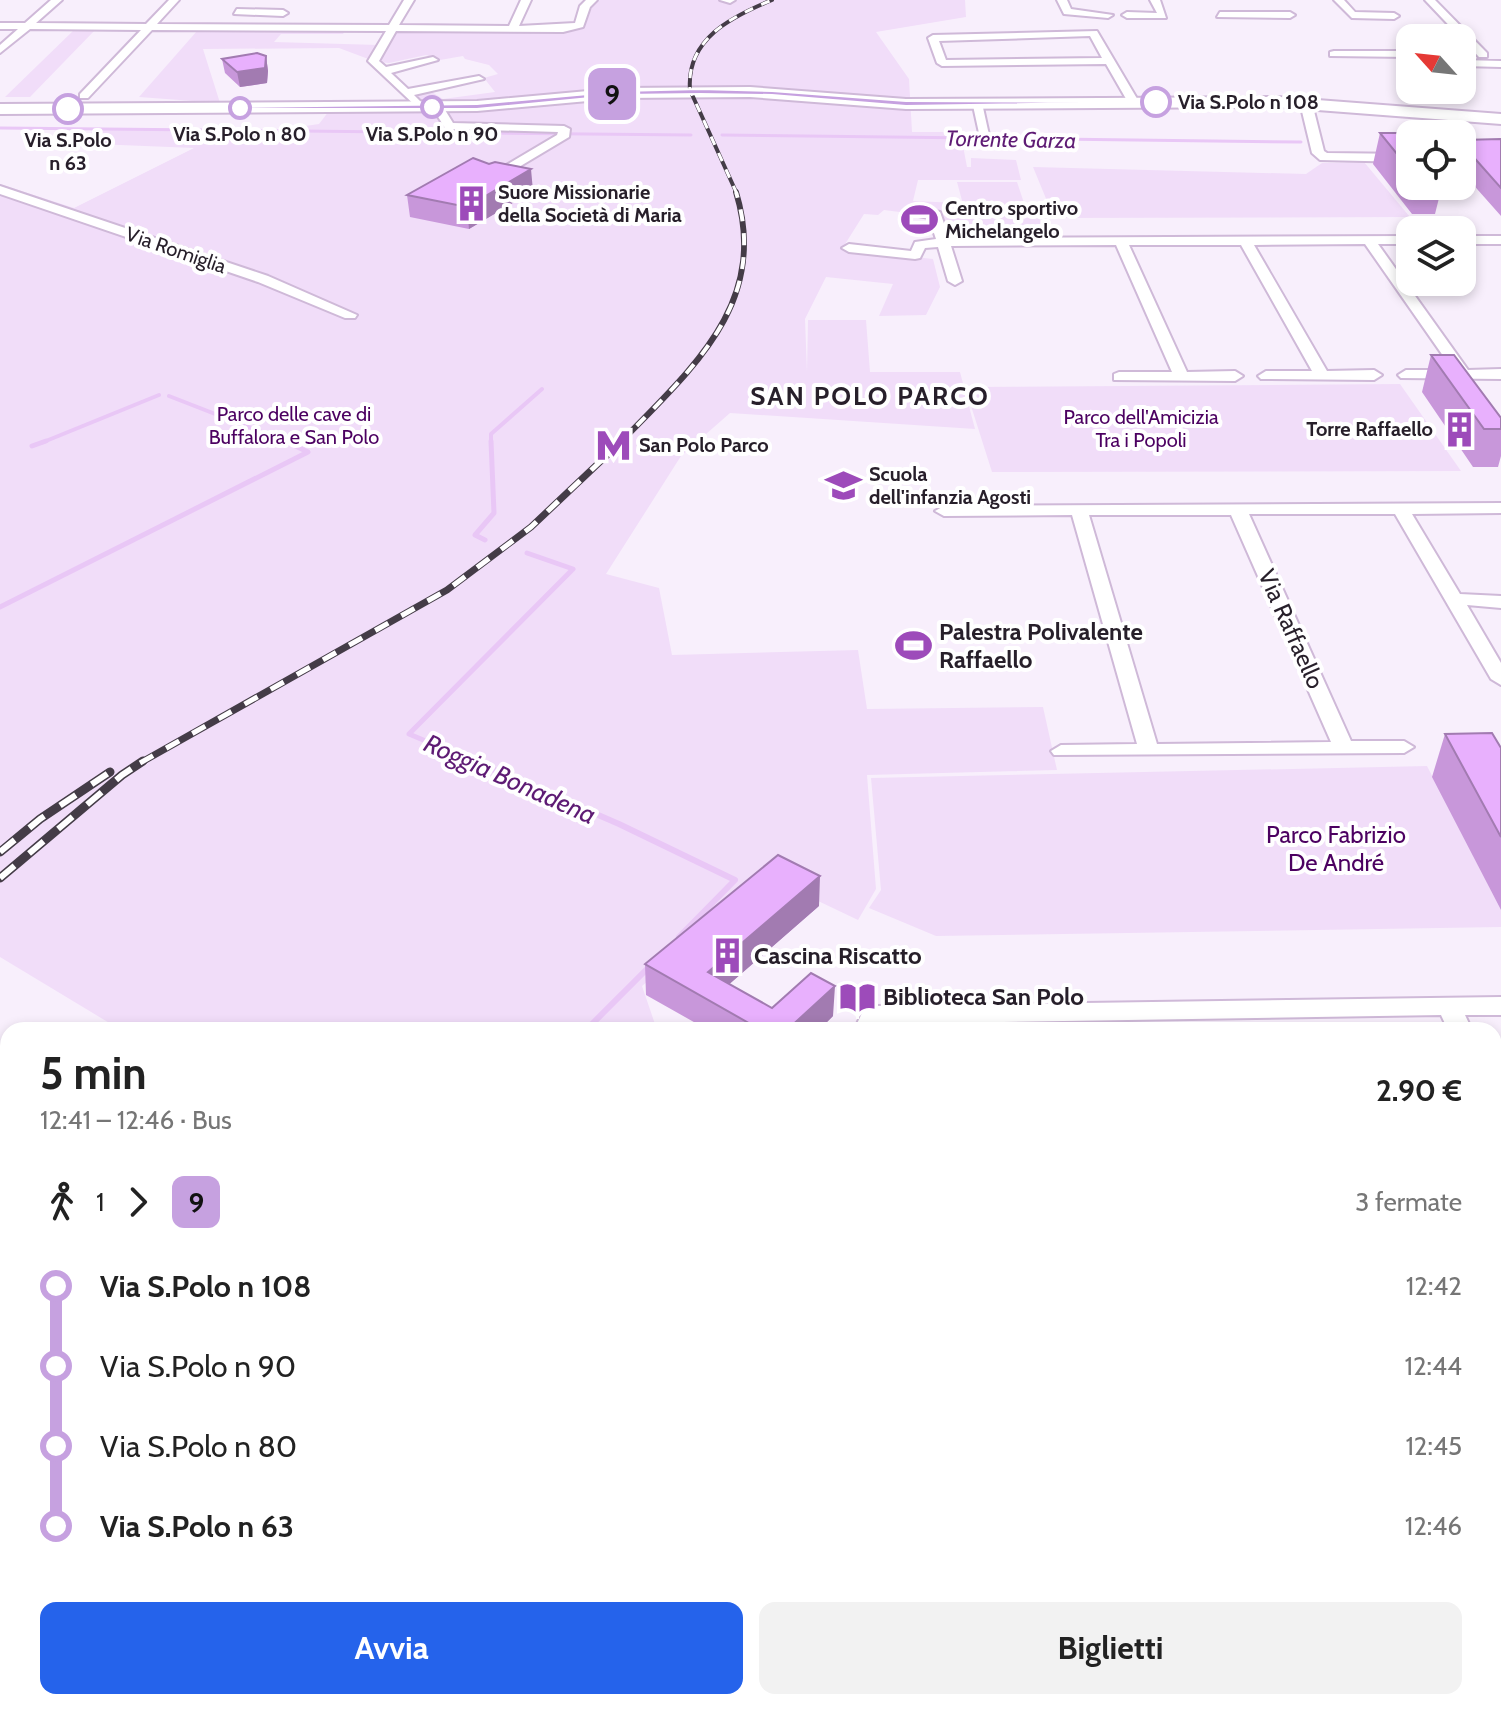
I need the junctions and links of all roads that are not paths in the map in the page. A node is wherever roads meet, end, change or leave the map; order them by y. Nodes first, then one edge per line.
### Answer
1 (57, 0) edge
2 (174, 0) edge
3 (292, 0) edge
4 (409, 0) edge
5 (526, 0) edge
6 (592, 0) edge
7 (1062, 0) edge
8 (1155, 0) edge
9 (1246, 0) edge
10 (1339, 0) edge
11 (1430, 0) edge
12 (237, 12) dead end
13 (283, 13) junction
14 (1108, 15) dead end
15 (1127, 15) dead end
16 (1220, 15) dead end
17 (1257, 15) junction
18 (1290, 15) dead end
19 (1394, 16) dead end
20 (0, 26) edge
21 (26, 26) junction
22 (148, 27) junction
23 (270, 27) junction
24 (393, 28) junction
25 (513, 28) junction
26 (0, 50) edge
27 (1334, 54) dead end
28 (1396, 54) edge
29 (433, 60) dead end
30 (1108, 61) junction
31 (1492, 61) edge
32 (384, 71) junction
33 (1501, 76) edge
34 (479, 79) dead end
35 (407, 93) junction
36 (84, 96) dead end
37 (1133, 102) junction
38 (976, 103) junction
39 (1306, 103) junction
40 (429, 107) junction
41 (0, 109) edge
42 (1501, 117) edge
43 (985, 133) dead end
44 (1396, 158) edge
45 (492, 179) edge
46 (0, 190) edge
47 (912, 211) dead end
48 (1369, 240) junction
49 (1396, 240) edge
50 (1476, 240) edge
51 (1121, 241) junction
52 (1245, 241) junction
53 (1500, 241) edge
54 (943, 242) junction
55 (849, 248) dead end
56 (955, 281) dead end
57 (350, 315) dead end
58 (1463, 374) junction
59 (1501, 374) edge
60 (1322, 375) junction
61 (1374, 375) dead end
62 (1406, 375) dead end
63 (1181, 376) junction
64 (1235, 376) dead end
65 (1266, 376) dead end
66 (1119, 377) dead end
67 (1501, 508) edge
68 (1401, 509) junction
69 (1238, 510) junction
70 (944, 511) dead end
71 (1079, 511) junction
72 (1454, 599) junction
73 (1501, 602) edge
74 (1501, 679) edge
75 (1404, 747) dead end
76 (1344, 748) junction
77 (1149, 750) junction
78 (1061, 751) dead end
79 (1501, 1006) edge
80 (1449, 1007) junction
81 (1226, 1020) edge
82 (993, 1021) edge
83 (870, 1022) edge
84 (1456, 1022) edge

1 - 21 street
2 - 22 street
3 - 13 street
4 - 24 street
5 - 25 street
6 - 25 street
7 - 14 street
8 - 15 street
9 - 17 street
10 - 19 street
11 - 31 street
12 - 13 street
13 - 23 street
16 - 17 street
17 - 18 street
20 - 21 street
21 - 22 street
21 - 26 street
22 - 23 street
22 - 36 street
23 - 24 street
24 - 25 street
24 - 32 street
27 - 28 street
29 - 32 street
30 - 30 street
30 - 37 street
31 - 33 street
32 - 35 street
34 - 35 street
35 - 40 street
37 - 38 main road
37 - 39 main road
38 - 40 main road
38 - 43 street
39 - 42 main road
39 - 44 street
40 - 41 main road
40 - 45 street
46 - 57 street, Via Romiglia
47 - 54 street
48 - 49 street
48 - 52 street
48 - 58 street
50 - 53 street
51 - 52 street
51 - 54 street
51 - 63 street
52 - 60 street
54 - 55 street
54 - 56 street
58 - 59 street
58 - 62 street
60 - 61 street
60 - 65 street
63 - 64 street
63 - 66 street
67 - 68 street
68 - 69 street
68 - 72 street
69 - 71 street
69 - 76 street, Via Raffaello
70 - 71 street
71 - 77 street
72 - 73 street
72 - 74 street
75 - 76 street
76 - 77 street
77 - 78 street
79 - 80 street
80 - 81 street
80 - 84 street
81 - 82 street
82 - 83 street

